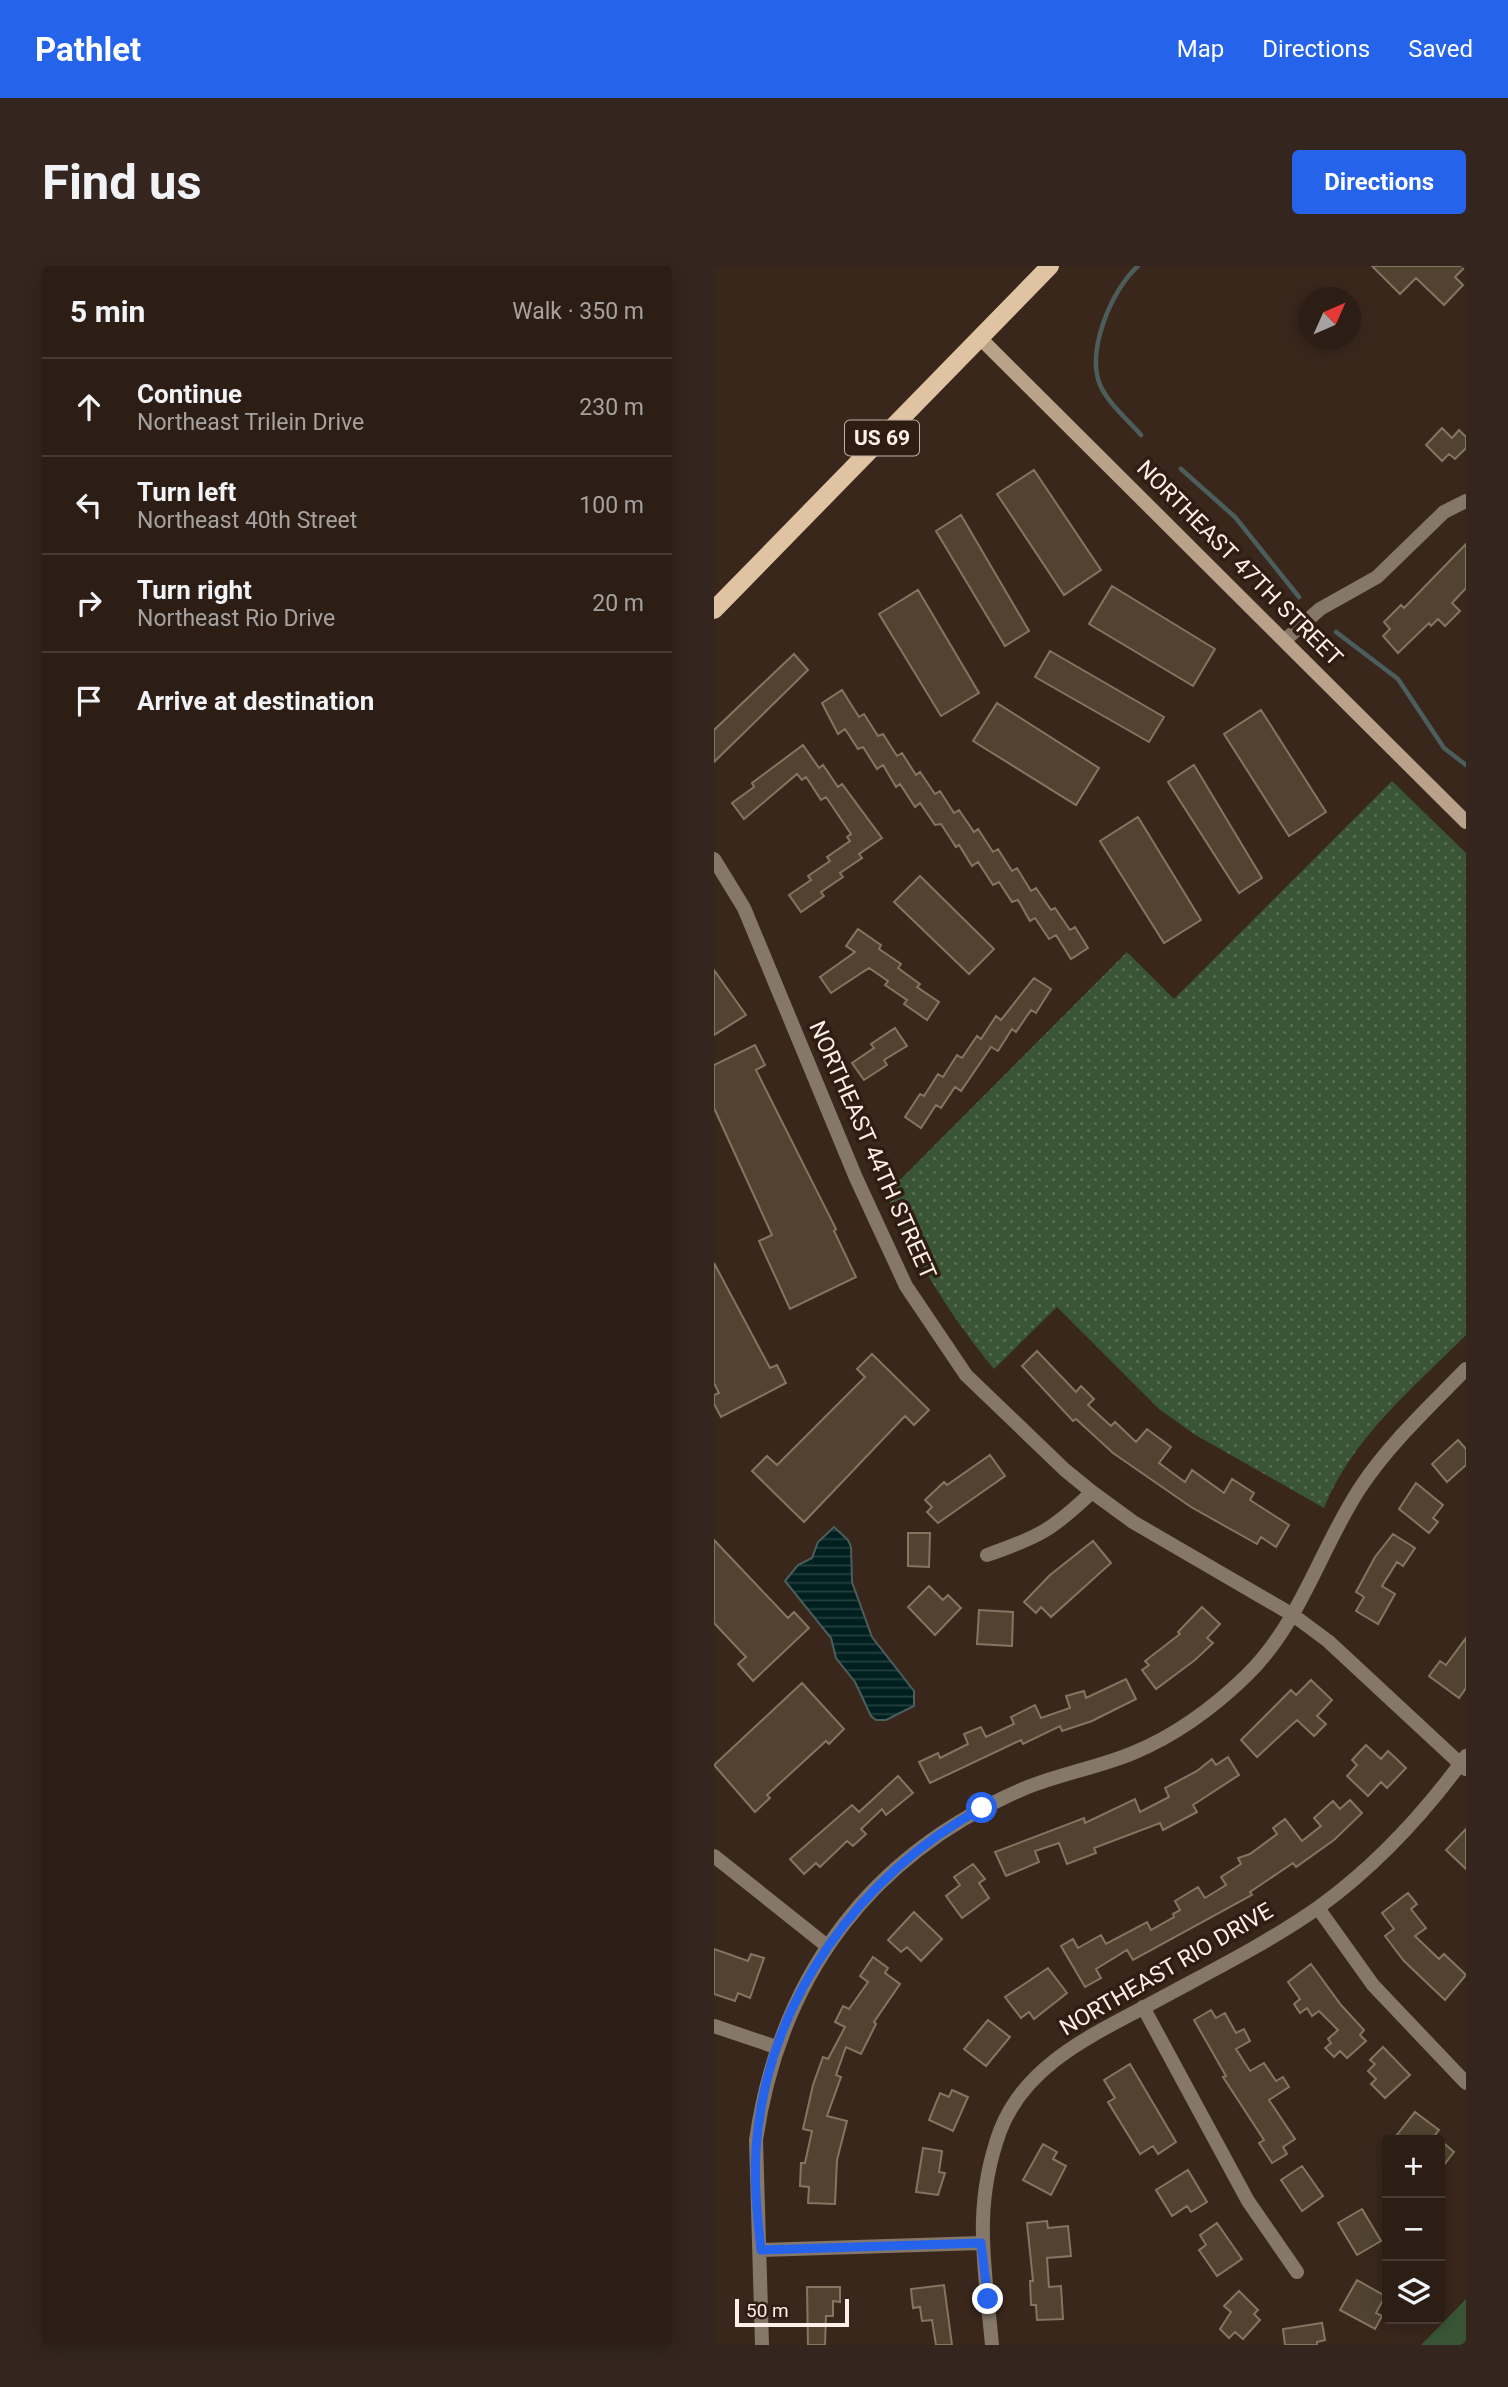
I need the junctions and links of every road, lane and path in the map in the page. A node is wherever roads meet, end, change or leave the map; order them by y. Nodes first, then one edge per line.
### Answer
1 (1050, 266) edge
2 (980, 338) junction
3 (1466, 501) edge
4 (714, 610) edge
5 (1285, 640) junction
6 (1466, 822) edge
7 (714, 859) edge
8 (1466, 1370) edge
9 (1092, 1492) junction
10 (987, 1555) dead end
11 (1293, 1615) junction
12 (1464, 1763) edge
13 (714, 1856) edge
14 (1318, 1908) junction
15 (827, 1945) junction
16 (1143, 2007) junction
17 (714, 2026) edge
18 (776, 2047) junction
19 (1466, 2083) edge
20 (981, 2243) junction
21 (761, 2250) junction
22 (1297, 2272) dead end
23 (762, 2345) edge
24 (992, 2345) edge

1 - 2 main road, US 69
2 - 4 main road, US 69
2 - 5 street, NORTHEAST 47TH STREET
3 - 5 street
5 - 6 street, NORTHEAST 47TH STREET
7 - 9 street, NORTHEAST 44TH STREET
8 - 11 street
9 - 10 street
9 - 11 street, NORTHEAST 44TH STREET
11 - 12 street, NORTHEAST 44TH STREET
11 - 15 street
12 - 14 street, NORTHEAST RIO DRIVE
13 - 15 street
14 - 16 street, NORTHEAST RIO DRIVE
14 - 19 street
15 - 18 street
16 - 20 street, NORTHEAST RIO DRIVE
16 - 22 street
17 - 18 street
18 - 21 street
20 - 21 street
20 - 24 street, NORTHEAST RIO DRIVE
21 - 23 street

